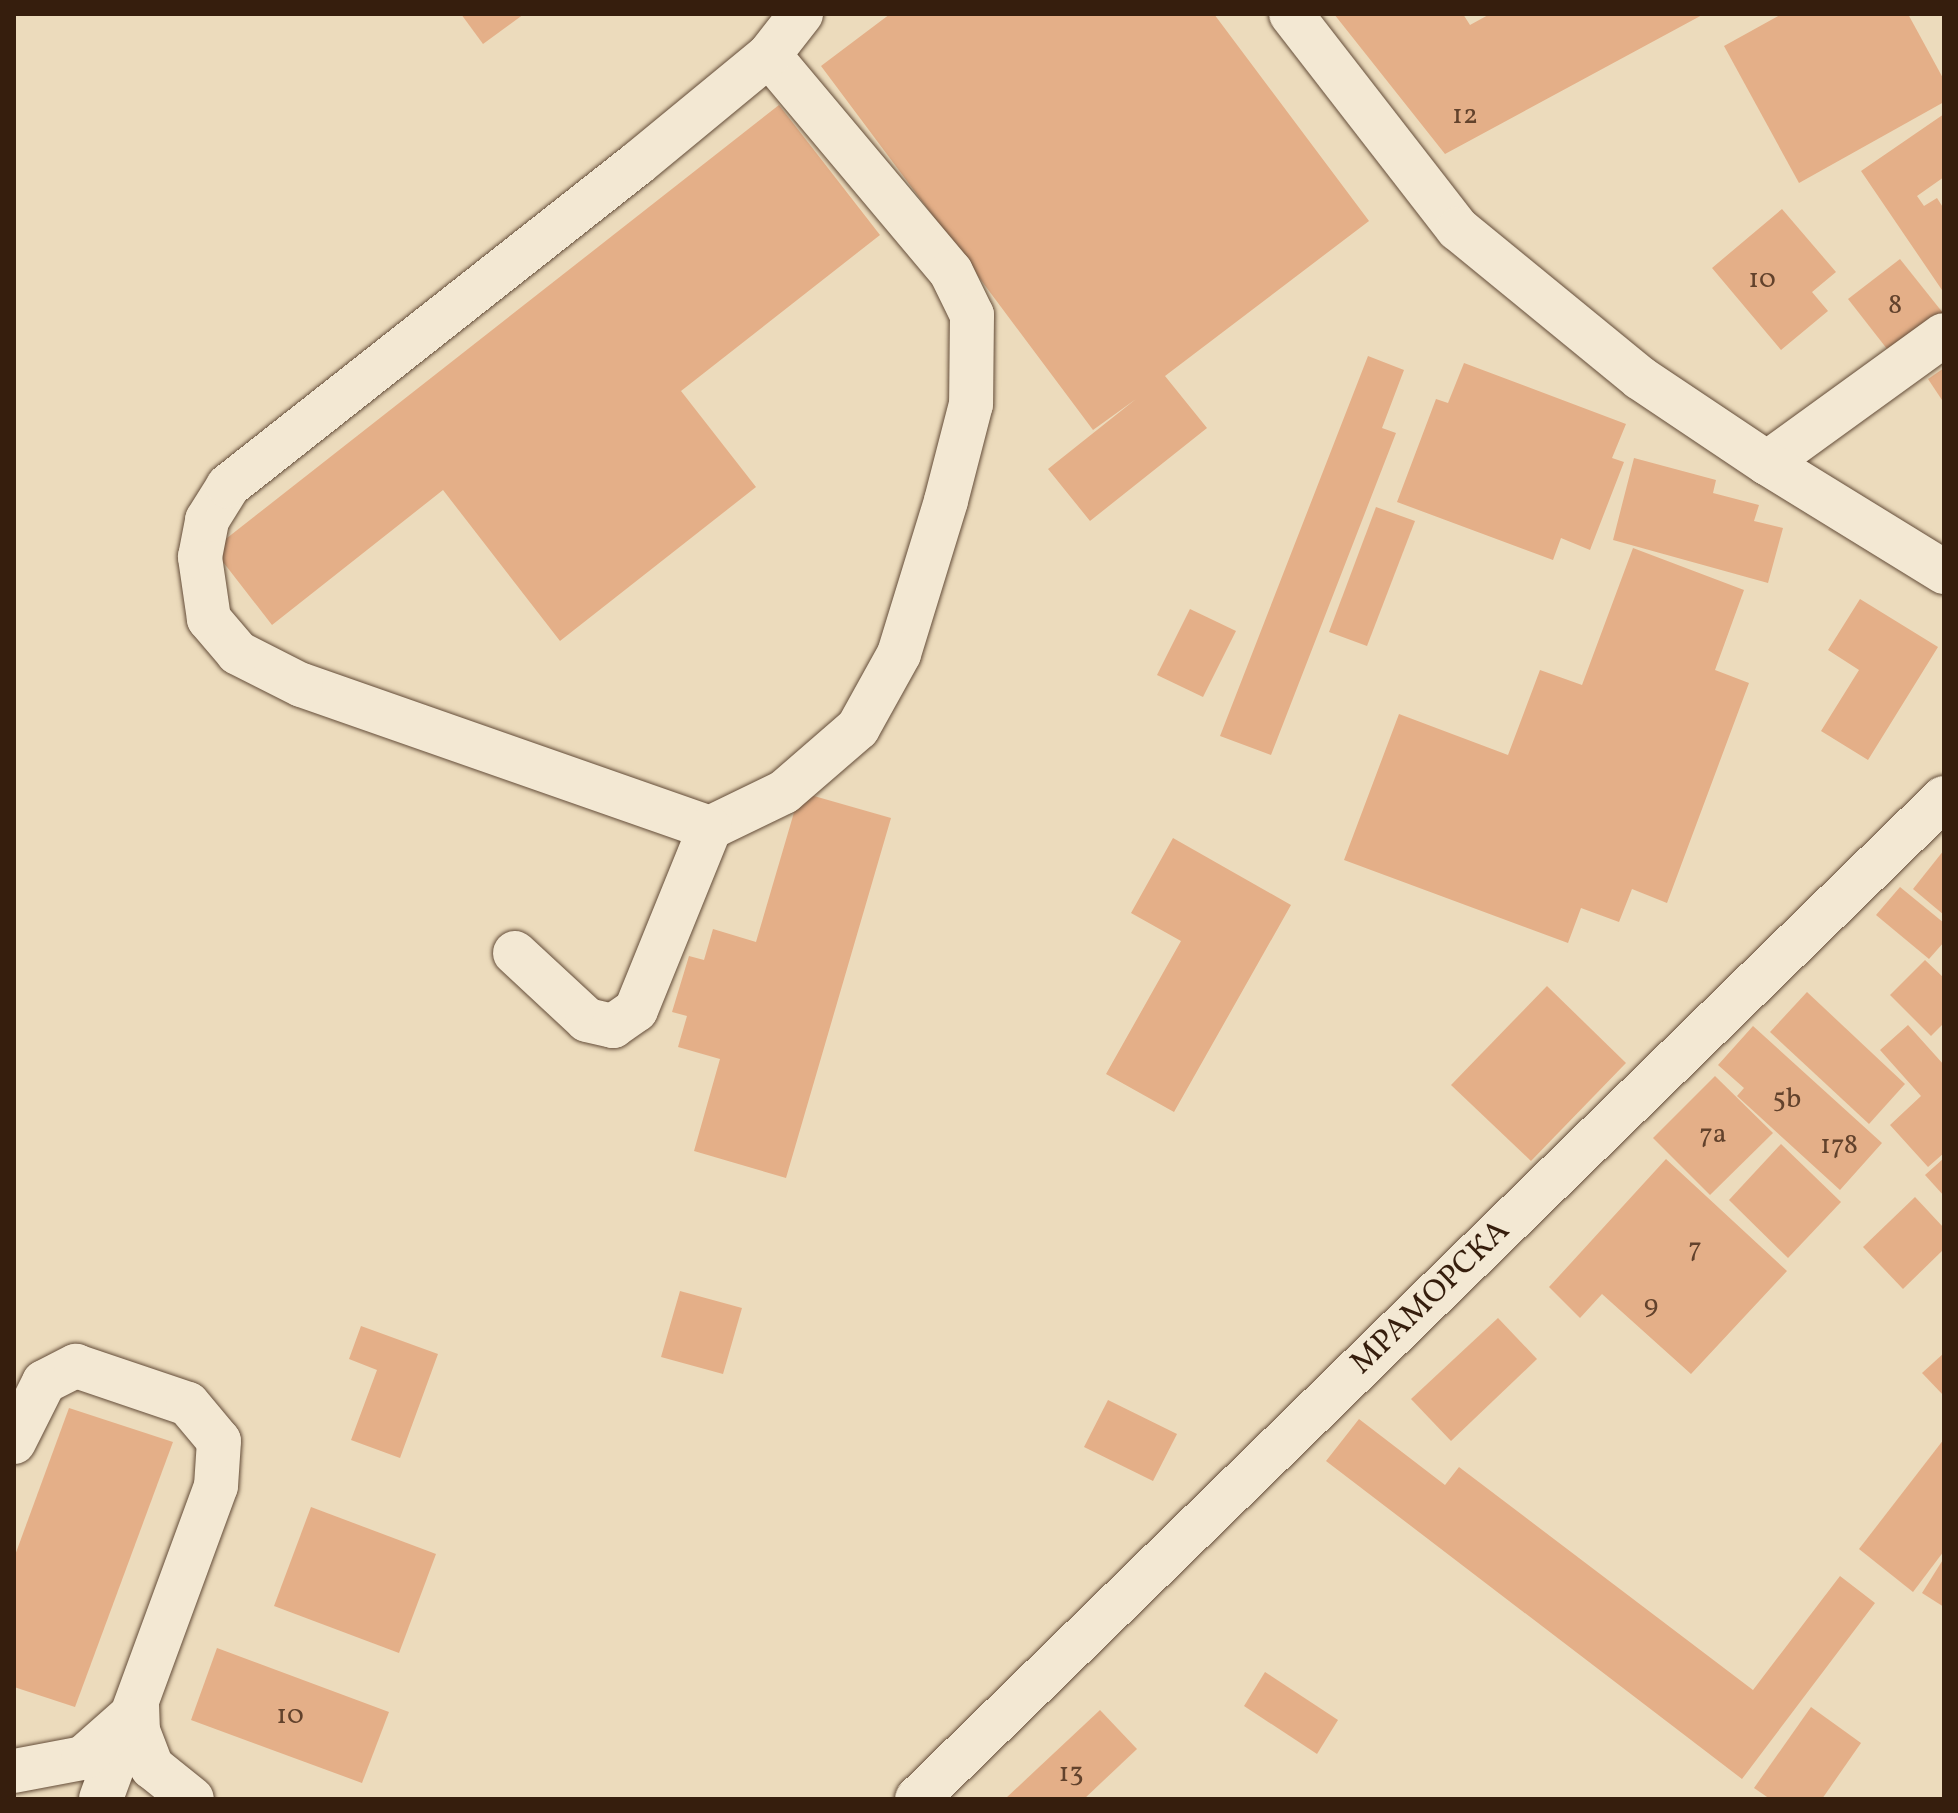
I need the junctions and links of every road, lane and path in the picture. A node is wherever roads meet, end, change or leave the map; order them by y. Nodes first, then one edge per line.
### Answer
1 (801, 14) edge
2 (1291, 14) edge
3 (769, 55) junction
4 (1944, 335) edge
5 (1767, 463) junction
6 (1944, 572) edge
7 (1944, 798) edge
8 (710, 828) junction
9 (515, 953) dead end
10 (14, 1442) edge
11 (137, 1704) junction
12 (14, 1771) edge
13 (101, 1799) edge
14 (192, 1799) edge
15 (917, 1799) edge

1 - 3 street
2 - 5 street
3 - 8 street
3 - 8 street
4 - 5 street
5 - 6 street
7 - 15 street, МРАМОРСКА
8 - 9 street
10 - 11 street
11 - 12 street
11 - 13 street
11 - 14 street

